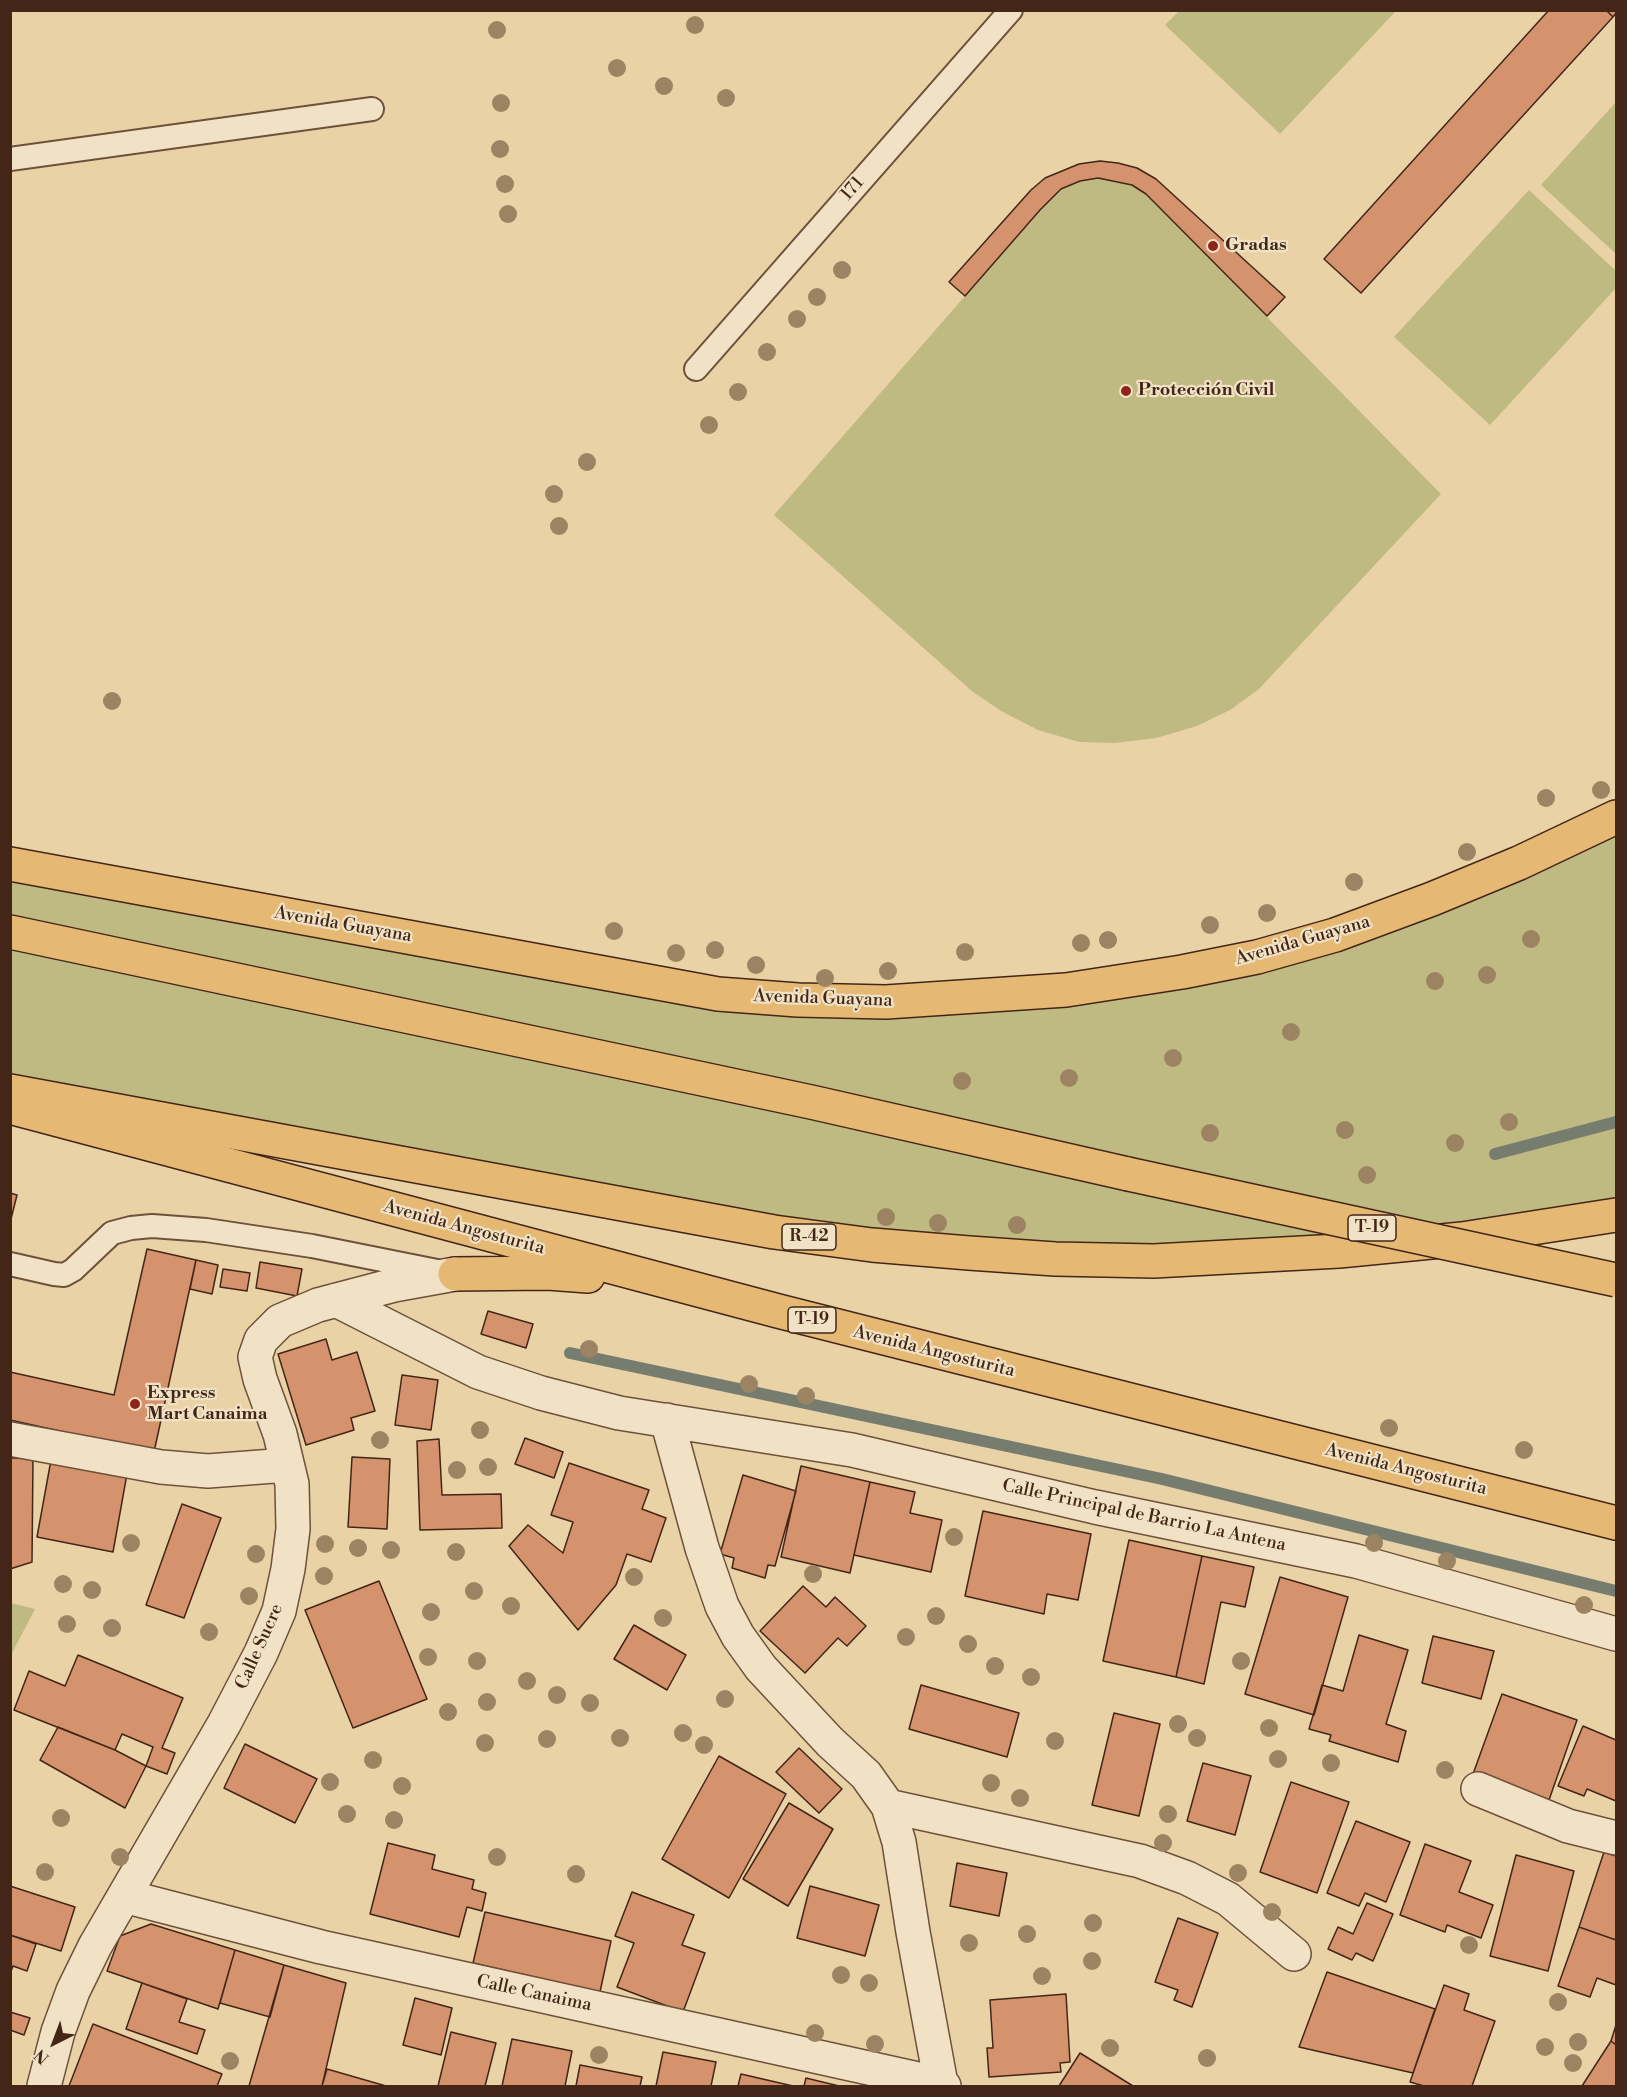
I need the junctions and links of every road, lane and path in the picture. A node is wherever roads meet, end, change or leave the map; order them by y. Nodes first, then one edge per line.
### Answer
1 (1011, 10) edge
2 (372, 110) dead end
3 (10, 159) edge
4 (696, 369) dead end
5 (1617, 817) edge
6 (10, 852) edge
7 (10, 864) edge
8 (66, 874) junction
9 (10, 932) edge
10 (10, 1091) edge
11 (10, 1107) edge
12 (1617, 1215) edge
13 (10, 1264) edge
14 (455, 1274) junction
15 (1617, 1280) edge
16 (668, 1282) junction
17 (336, 1300) junction
18 (667, 1420) junction
19 (10, 1439) edge
20 (287, 1465) junction
21 (1617, 1523) edge
22 (1617, 1634) edge
23 (1478, 1789) dead end
24 (888, 1806) junction
25 (1617, 1838) edge
26 (124, 1896) junction
27 (1294, 1954) dead end
28 (942, 2085) edge
29 (44, 2086) edge

1 - 4 lane, 171
2 - 3 lane
5 - 8 main road, Avenida Guayana
6 - 8 street
7 - 8 main road, Avenida Guayana
9 - 15 main road, T-19, bridge
10 - 12 main road, R-42
11 - 16 main road, Avenida Angosturita / T-19
13 - 14 lane
14 - 16 main road, T-19
14 - 17 street, Calle Sucre
16 - 21 main road, Avenida Angosturita / T-19
17 - 18 street, Calle Principal de Barrio La Antena
17 - 20 street, Calle Sucre
18 - 22 street, Calle Principal de Barrio La Antena
18 - 24 street
19 - 20 street
20 - 26 street, Calle Sucre
23 - 25 street
24 - 27 street
24 - 28 street
26 - 28 street, Calle Canaima
26 - 29 street, Calle Sucre

